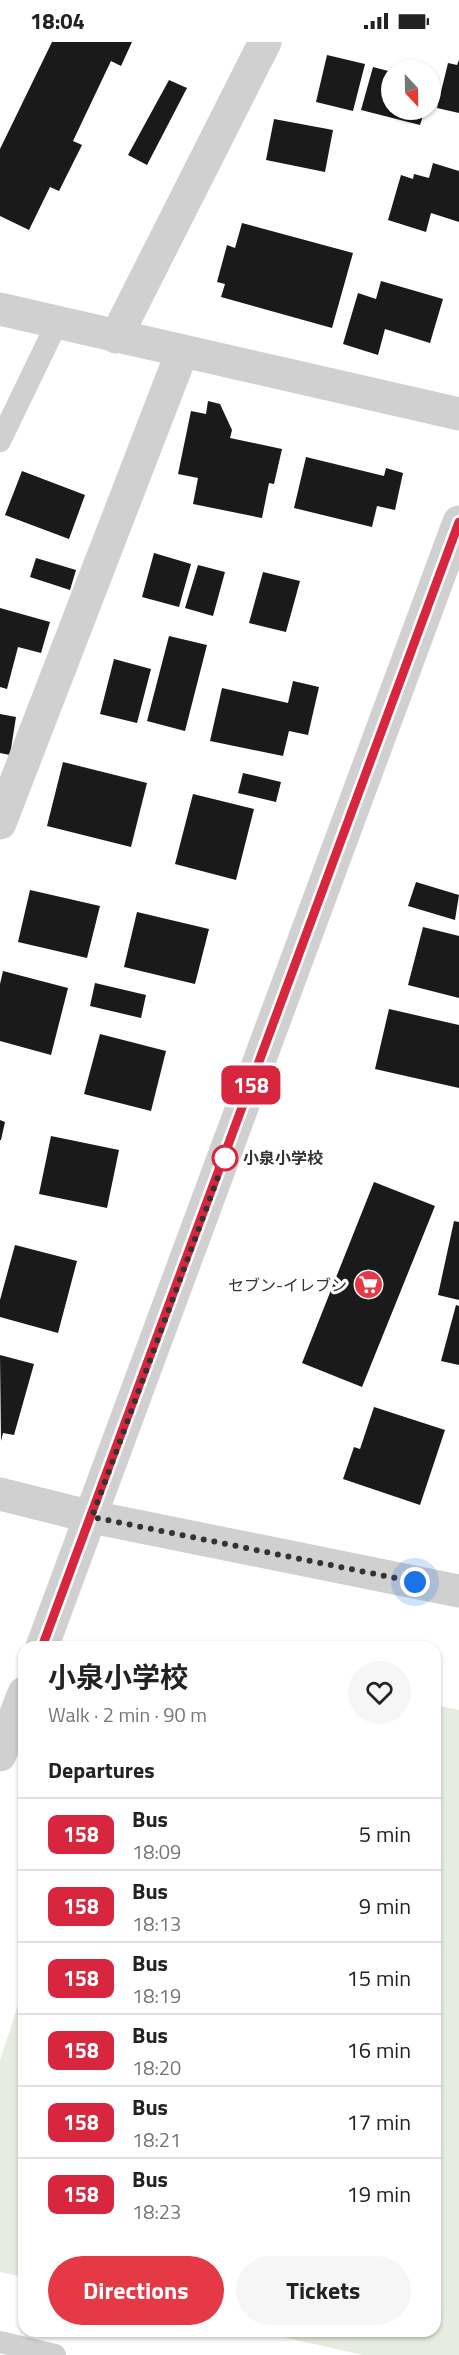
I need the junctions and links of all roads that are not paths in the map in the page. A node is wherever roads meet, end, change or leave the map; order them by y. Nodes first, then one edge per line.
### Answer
1 (265, 42) edge
2 (0, 309) edge
3 (57, 322) junction
4 (116, 337) junction
5 (182, 352) junction
6 (459, 414) edge
7 (0, 441) edge
8 (459, 522) edge
9 (0, 823) edge
10 (0, 1494) edge
11 (92, 1517) junction
12 (459, 1591) edge
13 (44, 1641) edge
14 (18, 1709) edge
15 (0, 1755) edge
16 (0, 2342) edge
17 (55, 2355) edge

1 - 4 street
2 - 3 street
3 - 4 street
3 - 7 lane
4 - 5 street
5 - 6 street
5 - 9 street
8 - 11 street
10 - 11 street
11 - 12 street
11 - 13 street
14 - 15 street
16 - 17 lane

